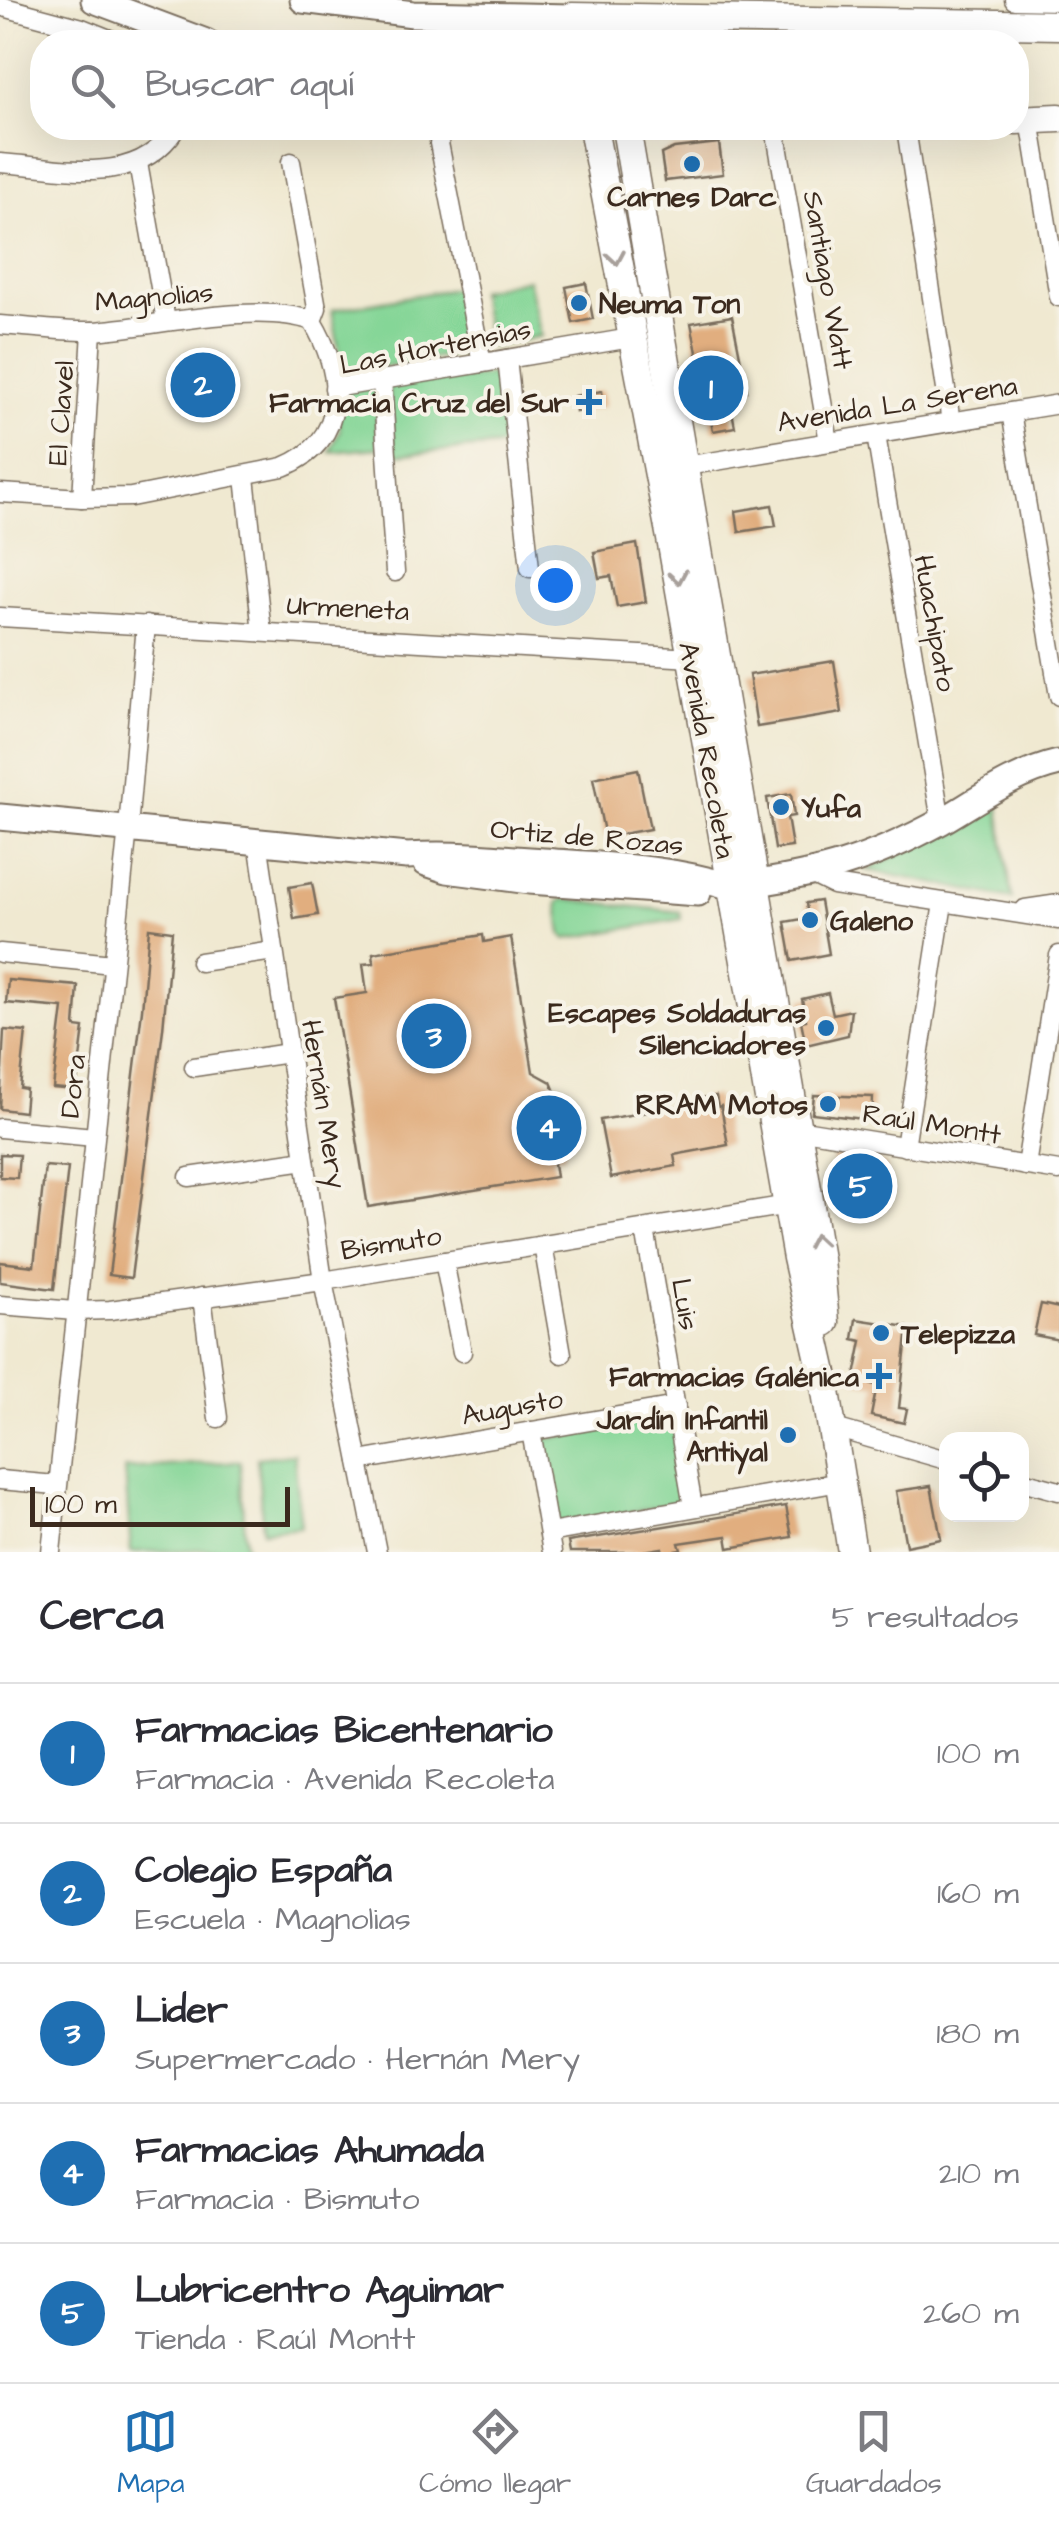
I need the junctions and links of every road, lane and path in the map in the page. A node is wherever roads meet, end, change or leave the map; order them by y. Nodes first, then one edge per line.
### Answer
1 (94, 0) edge
2 (303, 0) edge
3 (1014, 0) edge
4 (1059, 1) edge
5 (0, 6) edge
6 (391, 6) edge
7 (573, 20) edge
8 (608, 20) edge
9 (1059, 25) edge
10 (87, 30) edge
11 (170, 30) edge
12 (1059, 118) edge
13 (1029, 120) edge
14 (167, 140) edge
15 (594, 140) edge
16 (628, 140) edge
17 (777, 140) edge
18 (908, 140) edge
19 (1027, 140) edge
20 (439, 143) dead end
21 (291, 162) dead end
22 (0, 163) edge
23 (138, 164) junction
24 (1059, 297) edge
25 (166, 321) junction
26 (312, 321) junction
27 (0, 325) edge
28 (92, 331) junction
29 (631, 338) junction
30 (507, 359) junction
31 (482, 363) junction
32 (382, 380) junction
33 (334, 388) junction
34 (1059, 404) edge
35 (1010, 412) junction
36 (951, 422) junction
37 (876, 434) junction
38 (829, 442) junction
39 (686, 466) junction
40 (245, 477) junction
41 (0, 493) edge
42 (82, 498) junction
43 (530, 568) dead end
44 (396, 572) dead end
45 (0, 617) edge
46 (146, 625) junction
47 (262, 632) junction
48 (692, 658) junction
49 (723, 682) junction
50 (1059, 696) edge
51 (1059, 764) edge
52 (0, 818) edge
53 (941, 821) junction
54 (128, 828) junction
55 (258, 841) junction
56 (814, 875) junction
57 (745, 885) junction
58 (943, 902) junction
59 (1059, 904) edge
60 (1008, 912) junction
61 (1059, 920) edge
62 (274, 951) junction
63 (0, 953) edge
64 (1059, 955) edge
65 (200, 962) dead end
66 (113, 964) junction
67 (289, 1053) junction
68 (194, 1067) dead end
69 (0, 1128) edge
70 (797, 1129) junction
71 (94, 1137) junction
72 (905, 1147) junction
73 (305, 1160) junction
74 (1026, 1166) junction
75 (1059, 1171) edge
76 (189, 1177) dead end
77 (788, 1205) junction
78 (645, 1229) junction
79 (543, 1245) junction
80 (444, 1261) junction
81 (324, 1281) junction
82 (202, 1297) junction
83 (0, 1305) edge
84 (74, 1311) junction
85 (462, 1352) dead end
86 (562, 1354) dead end
87 (823, 1373) junction
88 (676, 1406) junction
89 (218, 1418) dead end
90 (832, 1427) junction
91 (531, 1431) junction
92 (939, 1458) edge
93 (359, 1461) junction
94 (0, 1480) edge
95 (840, 1482) junction
96 (1029, 1483) edge
97 (56, 1486) junction
98 (1059, 1492) edge
99 (693, 1508) junction
100 (550, 1542) edge
101 (50, 1552) edge
102 (377, 1552) edge
103 (852, 1552) edge

1 - 11 street
2 - 6 street
3 - 4 street
5 - 10 street
6 - 7 street
7 - 8 main road
8 - 9 main road
12 - 13 main road
14 - 23 street
15 -> 29 main road, Avenida Recoleta
16 - 39 main road, Avenida Recoleta
17 - 38 street, Santiago Watt
18 - 36 street
19 - 24 street
20 - 31 street
21 - 26 street
22 - 23 street
23 - 25 street
25 - 26 street, Magnolias
25 - 28 street, Magnolias
26 - 33 street
27 - 28 street, Magnolias
28 - 42 street, El Clavel
29 - 30 street, Las Hortensias
29 -> 48 main road, Avenida Recoleta
30 - 31 street, Las Hortensias
30 - 43 street
31 - 32 street, Las Hortensias
32 - 33 street, Las Hortensias
32 - 44 street
33 - 40 street, Las Hortensias
34 - 35 street, Avenida La Serena
35 - 36 street, Avenida La Serena
35 - 50 street
36 - 37 street, Avenida La Serena
37 - 38 street, Avenida La Serena
37 - 53 street, Huachipato
38 - 39 street, Avenida La Serena
39 - 49 main road, Avenida Recoleta
40 - 42 street, Las Hortensias
40 - 47 street
41 - 42 street, Las Hortensias
45 - 46 street, Urmeneta
46 - 47 street, Urmeneta
46 - 54 street, Dora
47 - 48 street, Urmeneta
48 - 49 main road
48 - 57 main road, Avenida Recoleta
49 - 57 main road, Avenida Recoleta
51 - 53 street
52 - 54 street, Ortiz de Rozas
53 - 56 street
54 - 55 street, Ortiz de Rozas
54 - 66 street, Dora
55 - 57 street, Ortiz de Rozas
55 - 62 street, Hernán Mery
56 - 57 street
56 - 58 street
57 - 70 main road, Avenida Recoleta
57 - 77 main road, Avenida Recoleta
58 - 60 street
58 - 72 street
59 - 60 street
60 - 61 street
62 - 65 street
62 - 67 street, Hernán Mery
63 - 66 street
64 - 74 street
66 - 71 street, Dora
67 - 68 street
67 - 73 street, Hernán Mery
69 - 71 street
70 - 72 street, Raúl Montt
87 -> 70 main road, Avenida Recoleta
71 - 84 street, Dora
72 - 74 street, Raúl Montt
73 - 76 street
73 - 81 street, Hernán Mery
74 - 75 street, Raúl Montt
77 - 78 street, Bismuto
77 - 87 main road, Avenida Recoleta
78 - 79 street, Bismuto
78 - 88 street, Luis
79 - 80 street, Bismuto
79 - 86 street
80 - 81 street, Bismuto
80 - 85 street
81 - 82 street, Bismuto
81 - 93 street, Hernán Mery
82 - 84 street, Bismuto
82 - 89 street
83 - 84 street, Bismuto
84 - 97 street, Dora
87 - 90 main road, Avenida Recoleta
88 - 91 street, Augusto
88 - 99 street, Luis
90 - 92 street
90 - 95 main road, Avenida Recoleta
91 - 93 street, Augusto
91 - 100 street
93 - 102 street, Hernán Mery
94 - 97 street
95 - 99 street
95 - 103 main road, Avenida Recoleta
96 - 98 street
97 - 101 street, Dora
99 - 100 street

